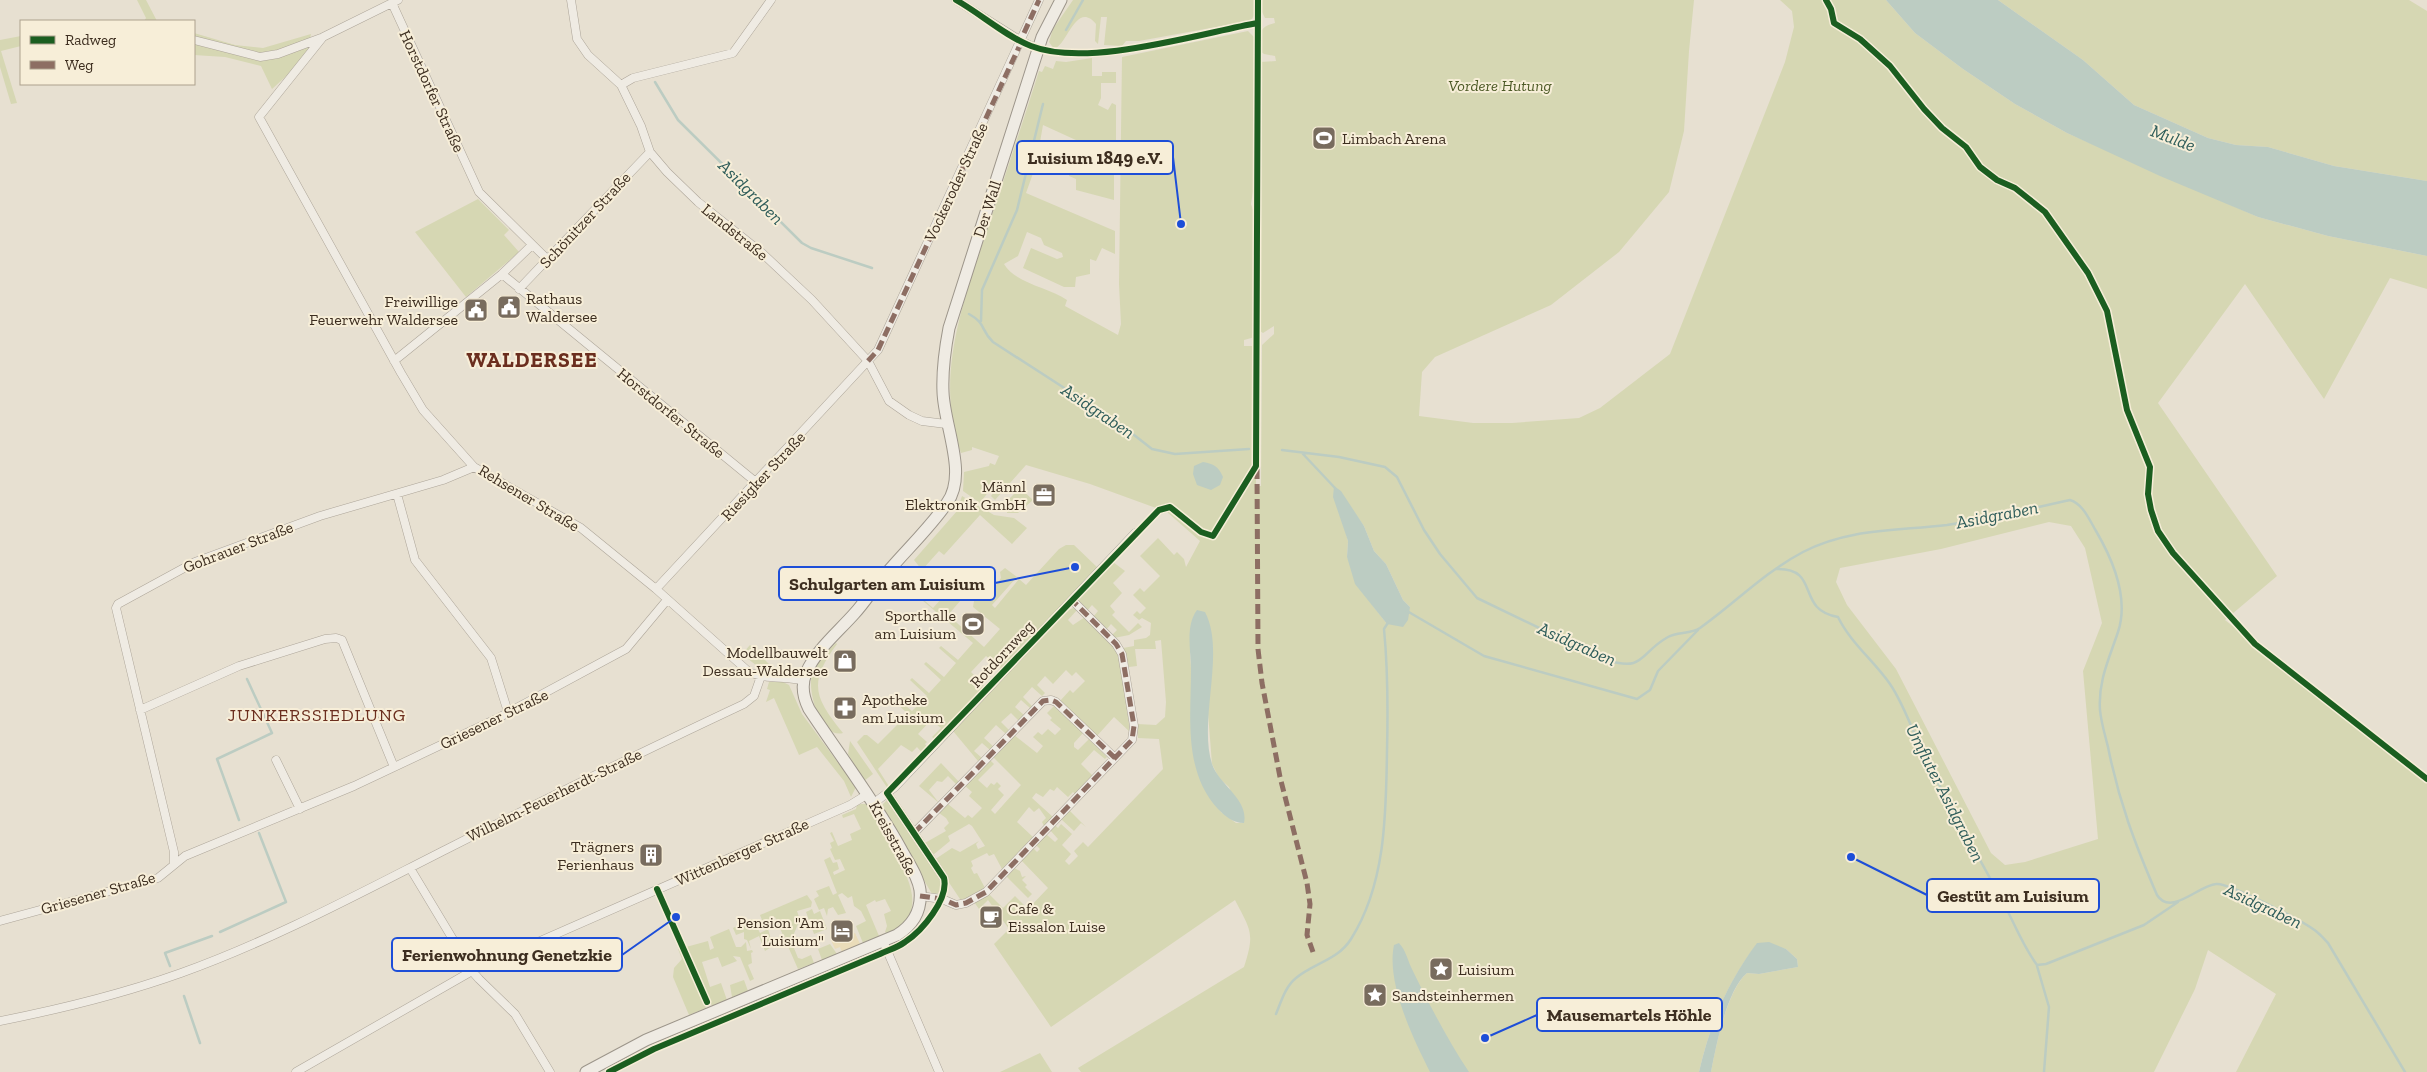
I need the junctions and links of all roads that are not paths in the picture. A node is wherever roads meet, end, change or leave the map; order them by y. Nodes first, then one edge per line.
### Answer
1 (571, 0) edge
2 (771, 0) edge
3 (956, 0) edge
4 (1039, 0) edge
5 (1061, 0) edge
6 (395, 1) edge
7 (323, 37) junction
8 (195, 40) edge
9 (1021, 41) junction
10 (1038, 49) junction
11 (621, 86) junction
12 (650, 152) junction
13 (532, 245) junction
14 (548, 260) junction
15 (502, 274) junction
16 (520, 289) junction
17 (394, 361) junction
18 (868, 361) junction
19 (946, 424) junction
20 (474, 467) junction
21 (756, 483) junction
22 (397, 494) junction
23 (1135, 533) dead end
24 (656, 589) junction
25 (667, 600) junction
26 (1072, 600) junction
27 (762, 676) junction
28 (804, 681) junction
29 (140, 710) junction
30 (508, 712) junction
31 (1114, 758) junction
32 (276, 760) dead end
33 (394, 767) junction
34 (887, 793) junction
35 (871, 798) junction
36 (300, 809) junction
37 (914, 833) junction
38 (174, 864) junction
39 (410, 868) junction
40 (944, 878) dead end
41 (920, 896) junction
42 (0, 921) edge
43 (882, 941) junction
44 (472, 971) junction
45 (0, 1021) edge
46 (296, 1072) edge
47 (550, 1072) edge
48 (586, 1072) edge
49 (939, 1072) edge

1 - 11 street, Landstraße
2 - 11 street
3 - 9 street
4 - 9 street, Vockeroder Straße
5 - 10 main road, Der Wall
6 - 7 street
6 - 13 street, Horstdorfer Straße
7 - 8 street
7 - 17 street, Rehsener Straße
9 - 10 street
9 - 18 street, Vockeroder Straße
10 - 19 main road, Der Wall
11 - 12 street, Landstraße
12 - 14 street, Schönitzer Straße
12 - 18 street, Landstraße
13 - 14 street, Horstdorfer Straße
13 - 15 street
14 - 16 street, Schönitzer Straße
15 - 16 street, Horstdorfer Straße
15 - 17 street
16 - 21 street, Horstdorfer Straße
17 - 20 street, Rehsener Straße
18 - 19 street, Landstraße
18 - 21 street, Riesigker Straße
19 - 28 main road
20 - 22 street, Gohrauer Straße
20 - 24 street, Rehsener Straße
21 - 24 street, Riesigker Straße
22 - 29 street, Gohrauer Straße
22 - 30 street
23 - 26 street, Rotdornweg
24 - 25 street, Rehsener Straße
25 - 27 street, Rehsener Straße
25 - 30 street, Griesener Straße
26 - 31 street
26 - 34 street, Rotdornweg
27 - 28 street
27 - 39 street, Wilhelm-Feuerherdt-Straße
28 - 35 main road, Kreisstraße
29 - 33 street
29 - 38 street, Gohrauer Straße
30 - 33 street, Griesener Straße
31 - 37 street
31 - 41 street
32 - 36 street
33 - 36 street, Griesener Straße
34 - 35 street, Rotdornweg
34 - 37 street
35 - 41 main road, Kreisstraße
35 - 44 street, Wittenberger Straße
36 - 38 street, Griesener Straße
37 - 40 street
38 - 42 street, Griesener Straße
39 - 44 street
39 - 45 street, Wilhelm-Feuerherdt-Straße
41 - 43 main road, Kreisstraße
43 - 48 main road, Kreisstraße
43 - 49 street
44 - 46 street, Wittenberger Straße
44 - 47 street

